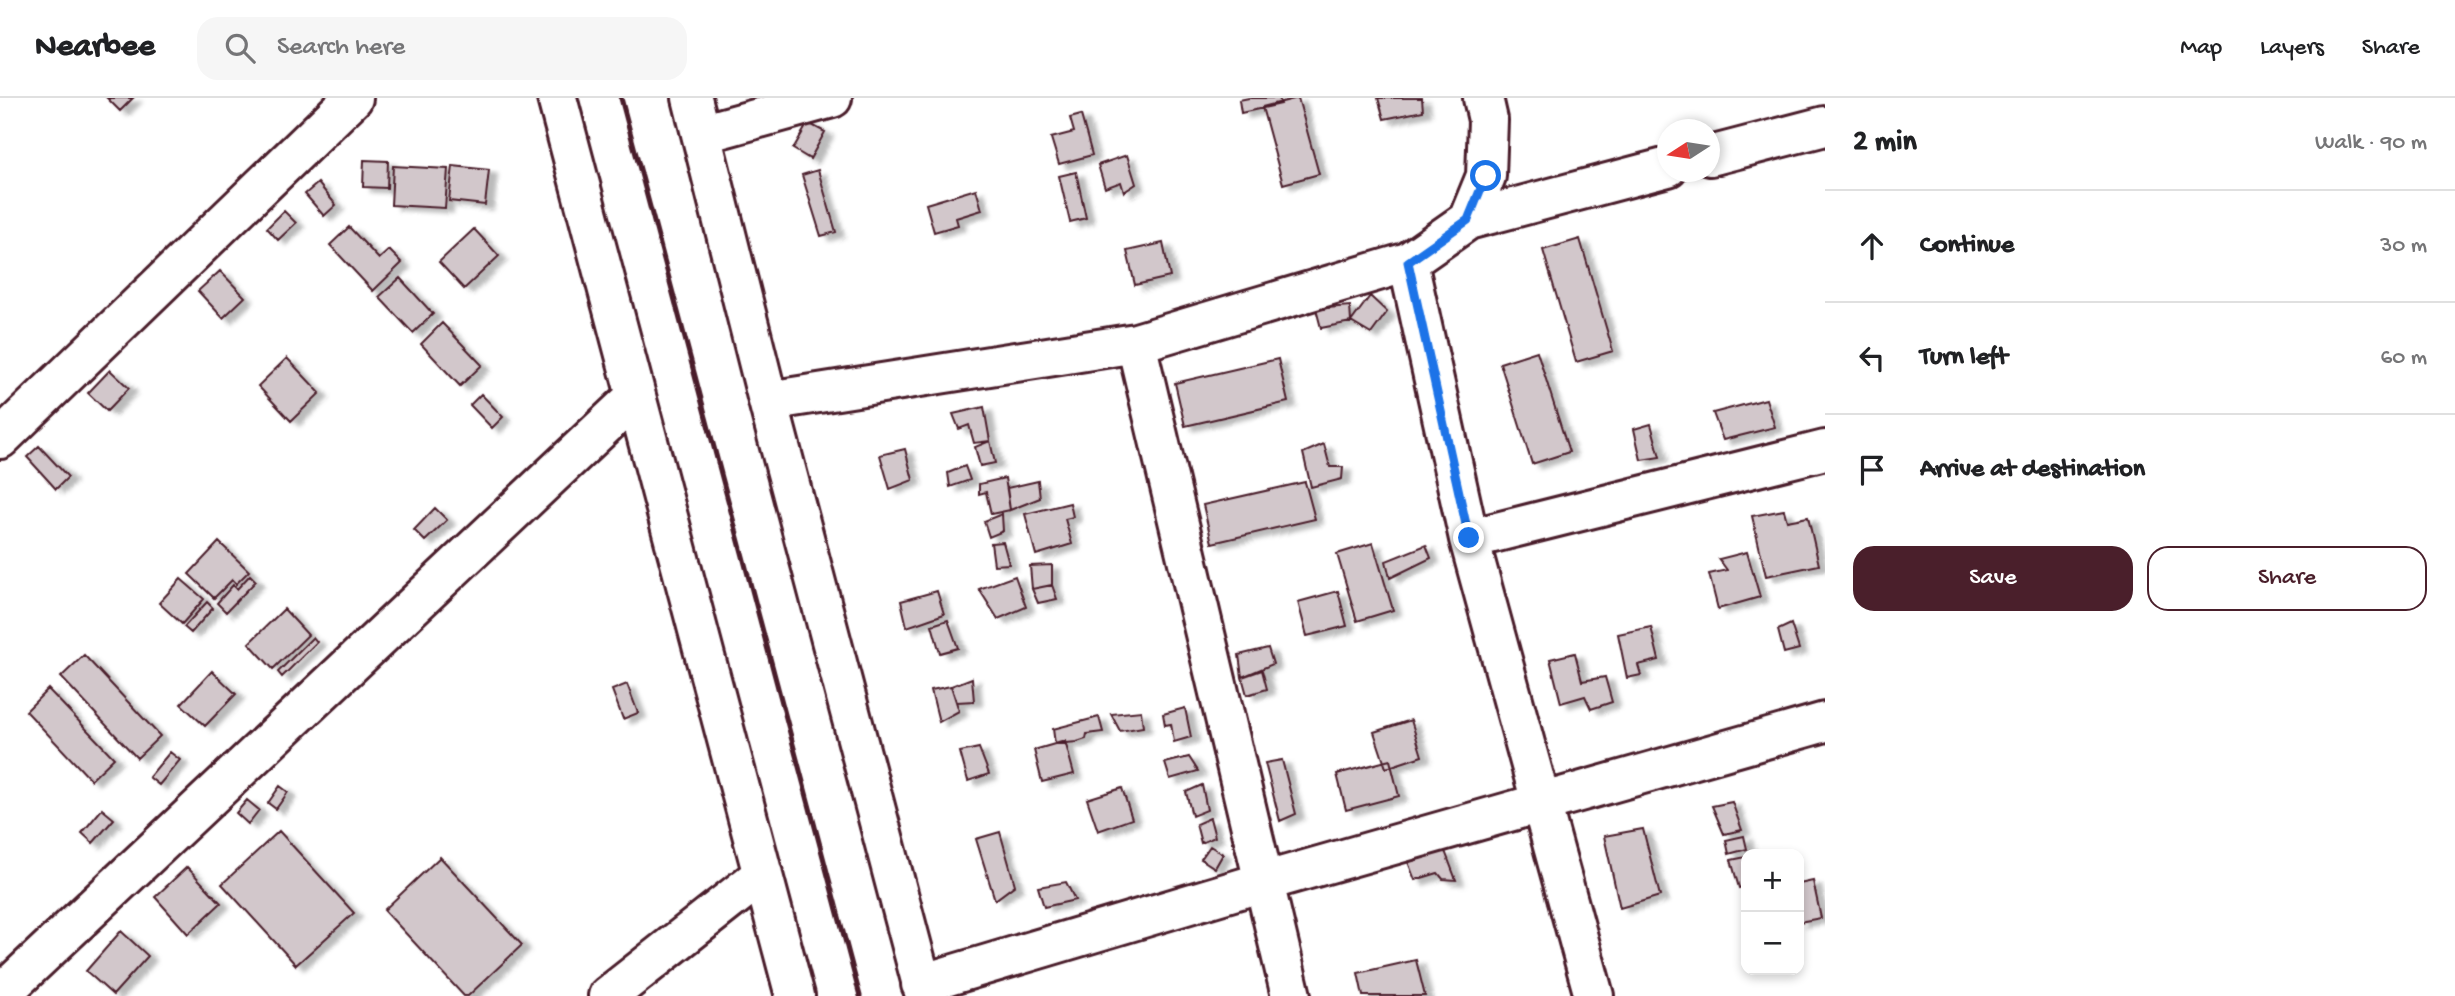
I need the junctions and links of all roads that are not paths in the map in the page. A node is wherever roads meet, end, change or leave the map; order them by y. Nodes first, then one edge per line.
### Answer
1 (353, 98) edge
2 (557, 98) edge
3 (832, 98) edge
4 (1483, 98) edge
5 (696, 116) edge
6 (1825, 126) edge
7 (1720, 153) edge
8 (1657, 170) edge
9 (1468, 220) junction
10 (1408, 262) junction
11 (1136, 343) junction
12 (636, 396) junction
13 (768, 401) junction
14 (0, 439) edge
15 (1825, 450) edge
16 (1469, 538) junction
17 (1825, 722) edge
18 (1541, 802) junction
19 (763, 874) junction
20 (1263, 882) junction
21 (923, 990) edge
22 (10, 993) edge
23 (608, 996) edge
24 (795, 996) edge
25 (1291, 996) edge
26 (1594, 996) edge

1 - 14 street
2 - 12 street
3 - 5 street
4 - 9 street
5 - 13 street
6 - 7 street
8 - 9 street
9 - 10 street
10 - 11 street
10 - 16 street
11 - 13 street
11 - 20 street
12 - 19 street
12 - 22 street
13 - 21 street
15 - 16 street
16 - 18 street
17 - 18 street
18 - 20 street
18 - 26 street
19 - 23 street
19 - 24 street
20 - 21 street
20 - 25 street

